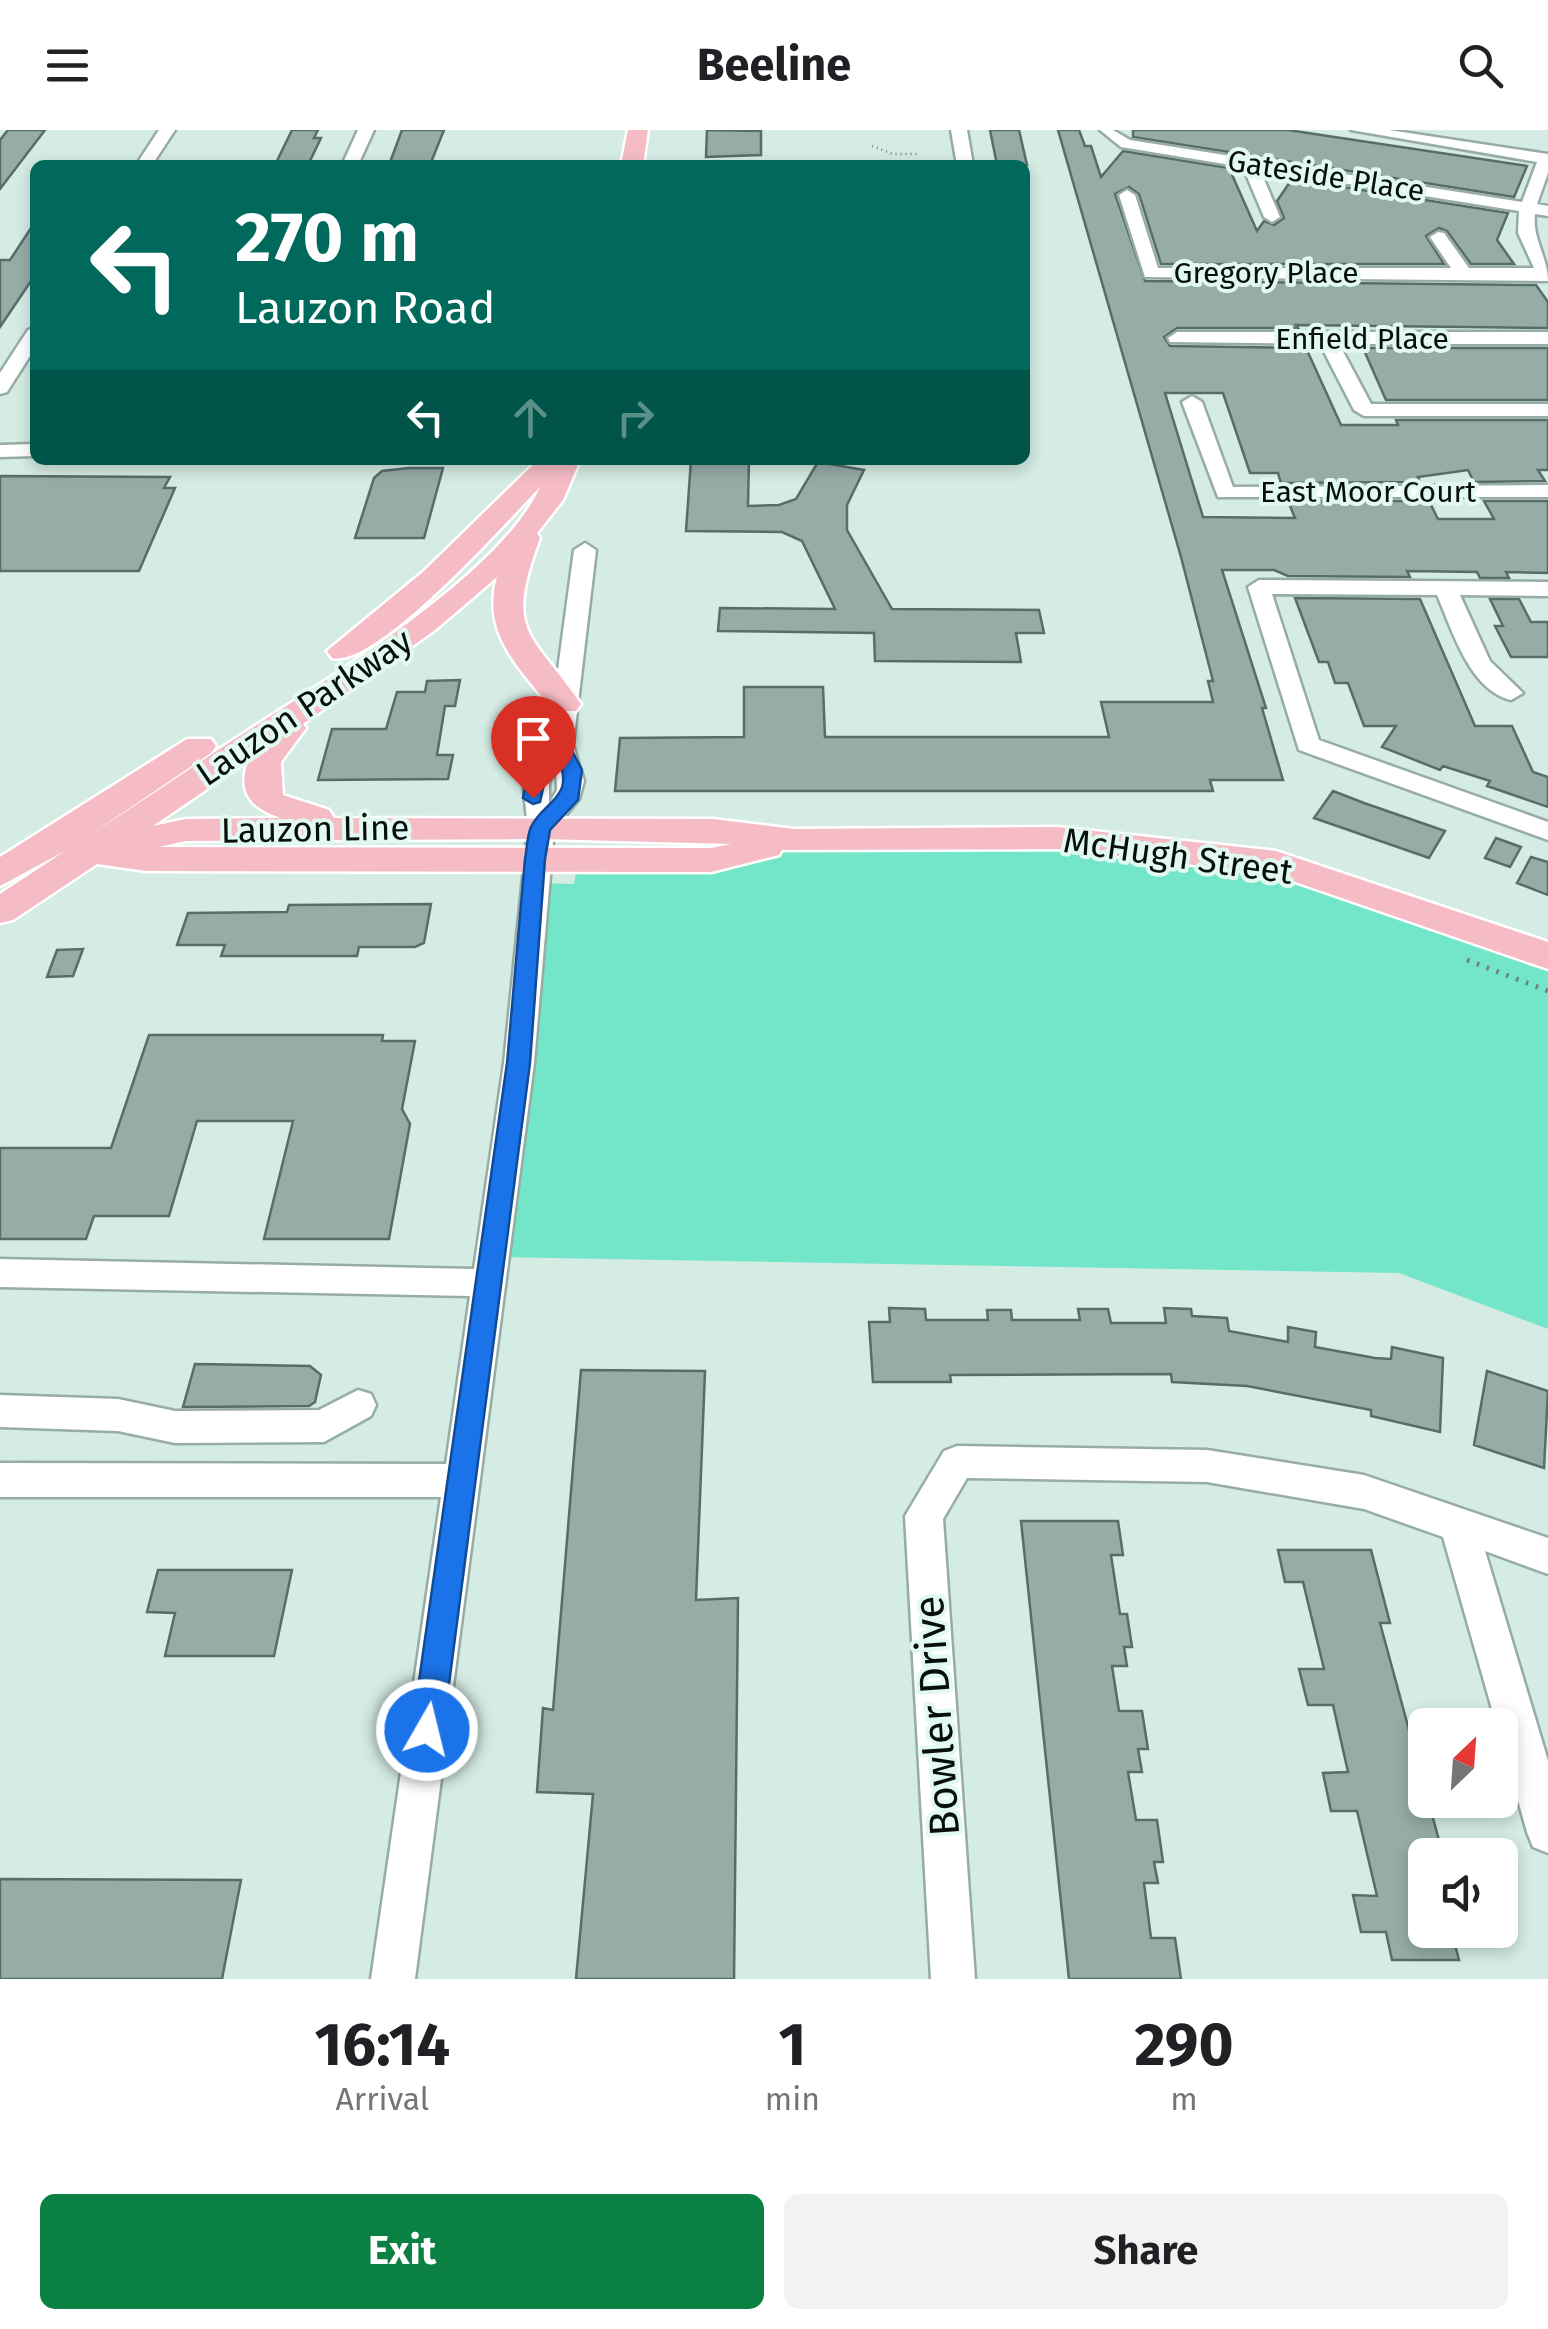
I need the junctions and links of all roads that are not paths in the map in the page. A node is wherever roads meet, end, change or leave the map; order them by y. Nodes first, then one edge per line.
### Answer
1 (167, 130) edge
2 (366, 130) edge
3 (638, 130) edge
4 (959, 130) edge
5 (1364, 130) edge
6 (1106, 132) edge
7 (147, 160) edge
8 (352, 160) edge
9 (633, 160) edge
10 (964, 160) edge
11 (1548, 161) edge
12 (1250, 164) junction
13 (1127, 196) dead end
14 (1528, 208) junction
15 (1548, 211) edge
16 (1272, 217) dead end
17 (1438, 238) dead end
18 (1548, 245) edge
19 (1463, 272) junction
20 (1547, 274) edge
21 (1177, 338) dead end
22 (1548, 338) edge
23 (1327, 339) junction
24 (30, 342) edge
25 (0, 388) edge
26 (1192, 402) dead end
27 (1548, 410) edge
28 (0, 450) edge
29 (30, 450) edge
30 (548, 465) edge
31 (565, 465) edge
32 (1548, 491) edge
33 (534, 520) junction
34 (585, 550) dead end
35 (1548, 589) edge
36 (1446, 590) junction
37 (1511, 694) dead end
38 (565, 704) junction
39 (307, 705) junction
40 (355, 828) junction
41 (1548, 831) edge
42 (77, 843) junction
43 (538, 843) junction
44 (0, 874) edge
45 (0, 912) edge
46 (1548, 956) edge
47 (0, 1273) edge
48 (488, 1283) junction
49 (358, 1404) dead end
50 (0, 1410) edge
51 (0, 1480) edge
52 (461, 1481) junction
53 (1458, 1522) junction
54 (1548, 1556) edge
55 (1548, 1832) edge
56 (393, 1979) edge
57 (953, 1979) edge

1 - 7 street
2 - 8 street
3 - 9 main road
4 - 10 street
5 - 11 street
6 - 12 street, Gateside Place
11 - 14 street
12 - 14 street, Gateside Place
12 - 16 street
13 - 19 street, Gregory Place
14 - 15 street, Gateside Place
14 - 20 street
15 - 18 street
17 - 19 street
19 - 20 street, Gregory Place
21 - 23 street, Enfield Place
22 - 23 street, Enfield Place
23 - 27 street
24 - 25 street
26 - 32 street, East Moor Court
28 - 29 street
30 - 42 main road, Lauzon Parkway
31 - 33 main road, Lauzon Parkway
33 - 38 main road
33 - 39 main road, Lauzon Parkway
34 - 38 street
35 - 36 street
36 - 37 street
36 - 41 street
38 - 43 street
39 - 40 main road
39 - 42 main road, Lauzon Parkway
40 - 42 main road, Lauzon Line
40 - 43 main road, Lauzon Line
42 - 43 main road, Lauzon Line
42 - 44 main road, Lauzon Parkway
42 - 45 main road, Lauzon Parkway
43 - 46 main road, McHugh Street
43 - 48 street
47 - 48 street
48 - 52 street
49 - 50 street
51 - 52 street
52 - 56 street
53 - 54 street
53 - 55 street
53 - 57 street, Bowler Drive

